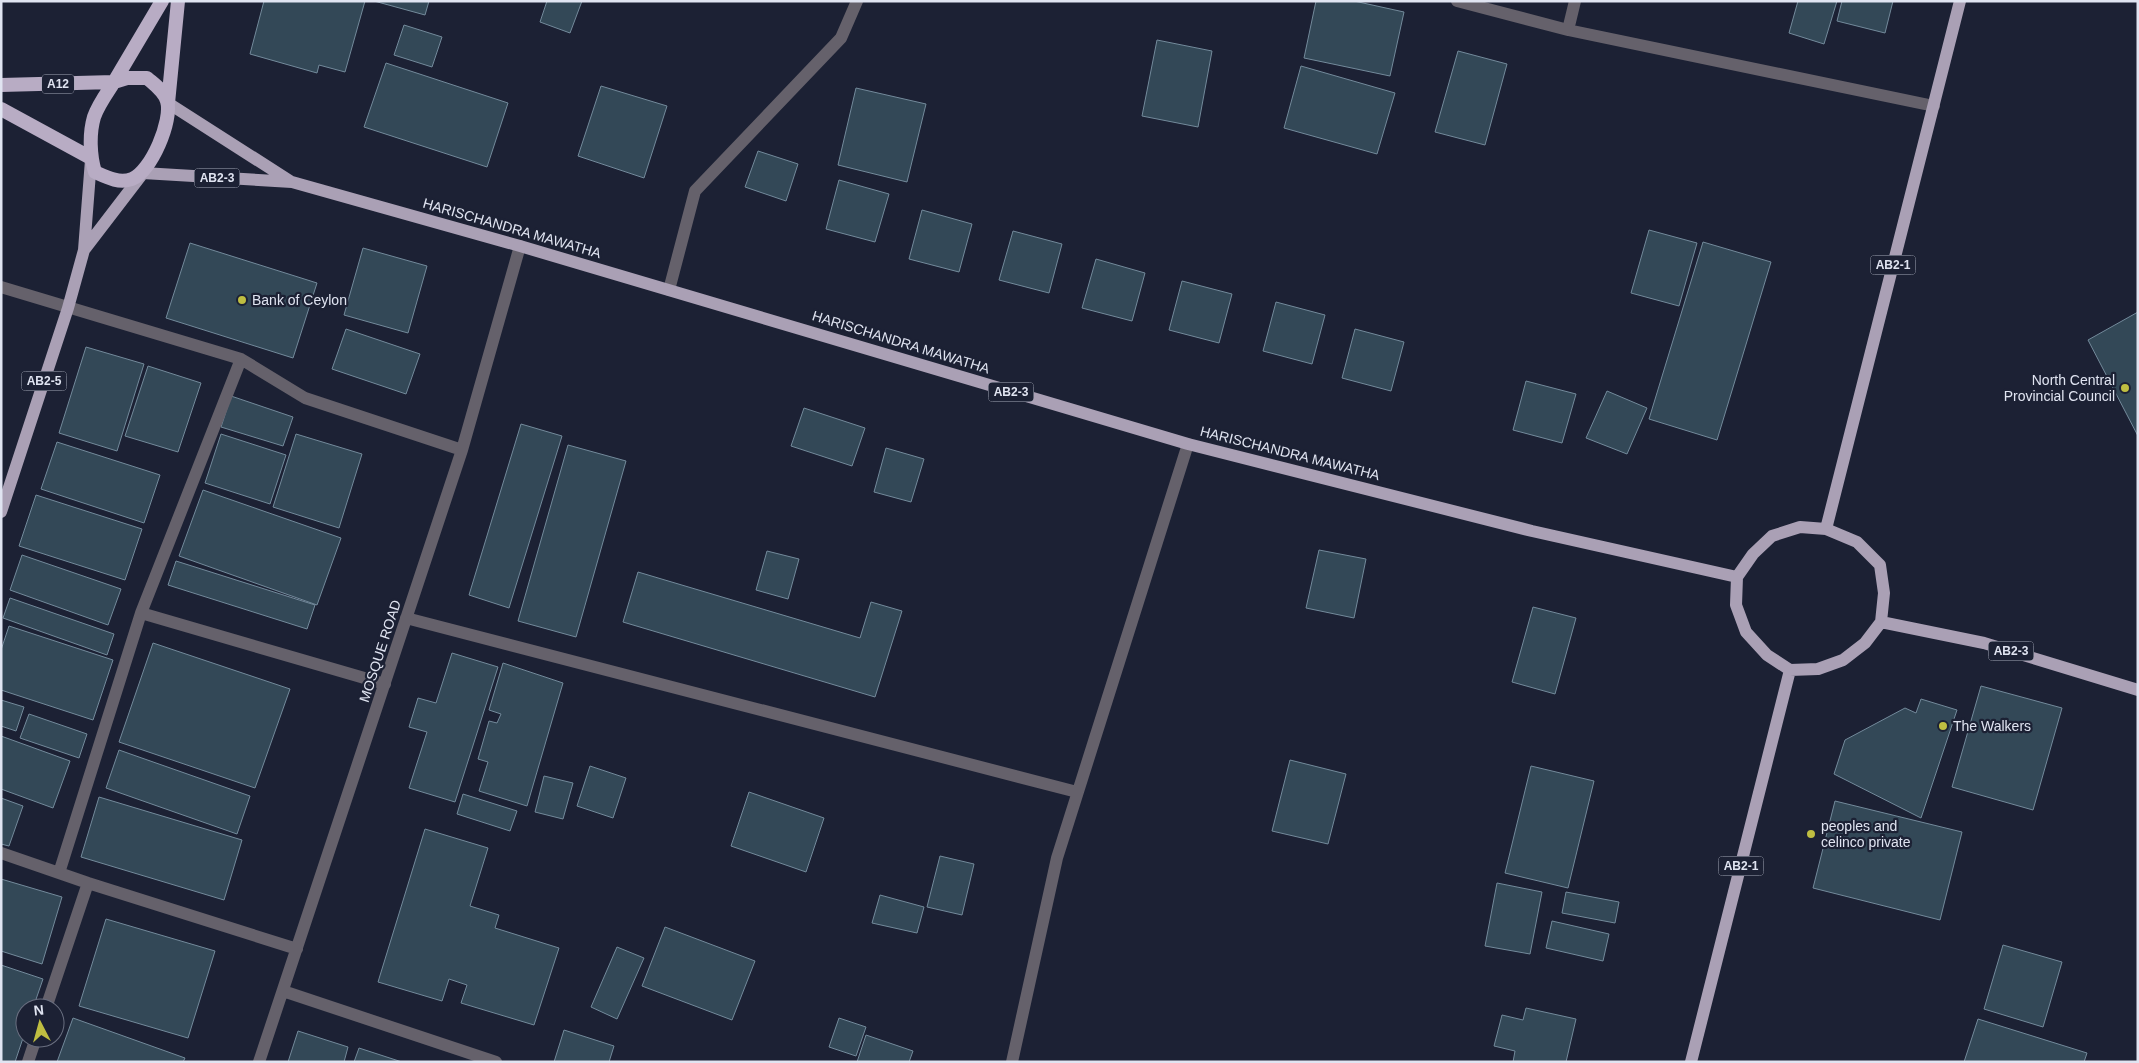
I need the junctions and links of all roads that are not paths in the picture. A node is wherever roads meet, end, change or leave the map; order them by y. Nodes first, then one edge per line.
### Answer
1 (162, 1) edge
2 (178, 1) edge
3 (857, 1) edge
4 (1457, 1) edge
5 (1575, 1) edge
6 (1960, 1) edge
7 (1568, 30) junction
8 (114, 82) junction
9 (1, 85) edge
10 (168, 103) junction
11 (1934, 106) junction
12 (1, 110) edge
13 (91, 158) junction
14 (143, 173) junction
15 (292, 182) junction
16 (520, 246) junction
17 (84, 250) junction
18 (1, 287) edge
19 (669, 290) junction
20 (68, 308) junction
21 (241, 359) junction
22 (1188, 444) junction
23 (462, 450) junction
24 (1, 512) edge
25 (1826, 529) junction
26 (1737, 577) junction
27 (142, 613) junction
28 (406, 618) junction
29 (1881, 622) junction
30 (1790, 670) junction
31 (385, 684) junction
32 (2138, 690) edge
33 (1077, 792) junction
34 (1, 853) edge
35 (59, 873) junction
36 (88, 883) junction
37 (297, 949) junction
38 (283, 991) junction
39 (49, 998) edge
40 (33, 1048) edge
41 (28, 1062) edge
42 (259, 1062) edge
43 (496, 1062) edge
44 (1012, 1062) edge
45 (1691, 1062) edge

1 - 8 highway
2 - 10 highway
3 - 19 street
4 - 7 street
5 - 7 street
6 - 11 main road, AB2-1
7 - 11 street
8 - 9 highway, A12
8 - 10 highway
8 - 13 highway
10 - 14 highway
10 - 15 main road, HARISCHANDRA MAWATHA / AB2-3
11 - 25 main road, AB2-1
12 - 13 highway
13 - 14 highway
13 - 17 main road, AB2-5
14 - 15 main road, HARISCHANDRA MAWATHA / AB2-3
14 - 17 main road, AB2-5
15 - 16 main road, HARISCHANDRA MAWATHA / AB2-3
16 - 19 main road, HARISCHANDRA MAWATHA / AB2-3
16 - 23 street, MOSQUE ROAD
17 - 20 main road, AB2-5
18 - 20 street
19 - 22 main road, HARISCHANDRA MAWATHA / AB2-3
20 - 21 street
20 - 24 main road, AB2-5
21 - 23 street
21 - 27 street
22 - 26 main road, HARISCHANDRA MAWATHA / AB2-3
22 - 33 street
23 - 28 street, MOSQUE ROAD
25 - 26 main road
25 - 29 main road
26 - 30 main road
27 - 31 street
27 - 35 street
28 - 31 street, MOSQUE ROAD
28 - 33 street
29 - 30 main road
29 - 32 main road, AB2-3
30 - 45 main road, AB2-1
31 - 37 street, MOSQUE ROAD
33 - 44 street
34 - 35 street
35 - 36 street
36 - 37 street
36 - 39 street
37 - 38 street, MOSQUE ROAD
38 - 42 street, MOSQUE ROAD
38 - 43 street
40 - 41 street

